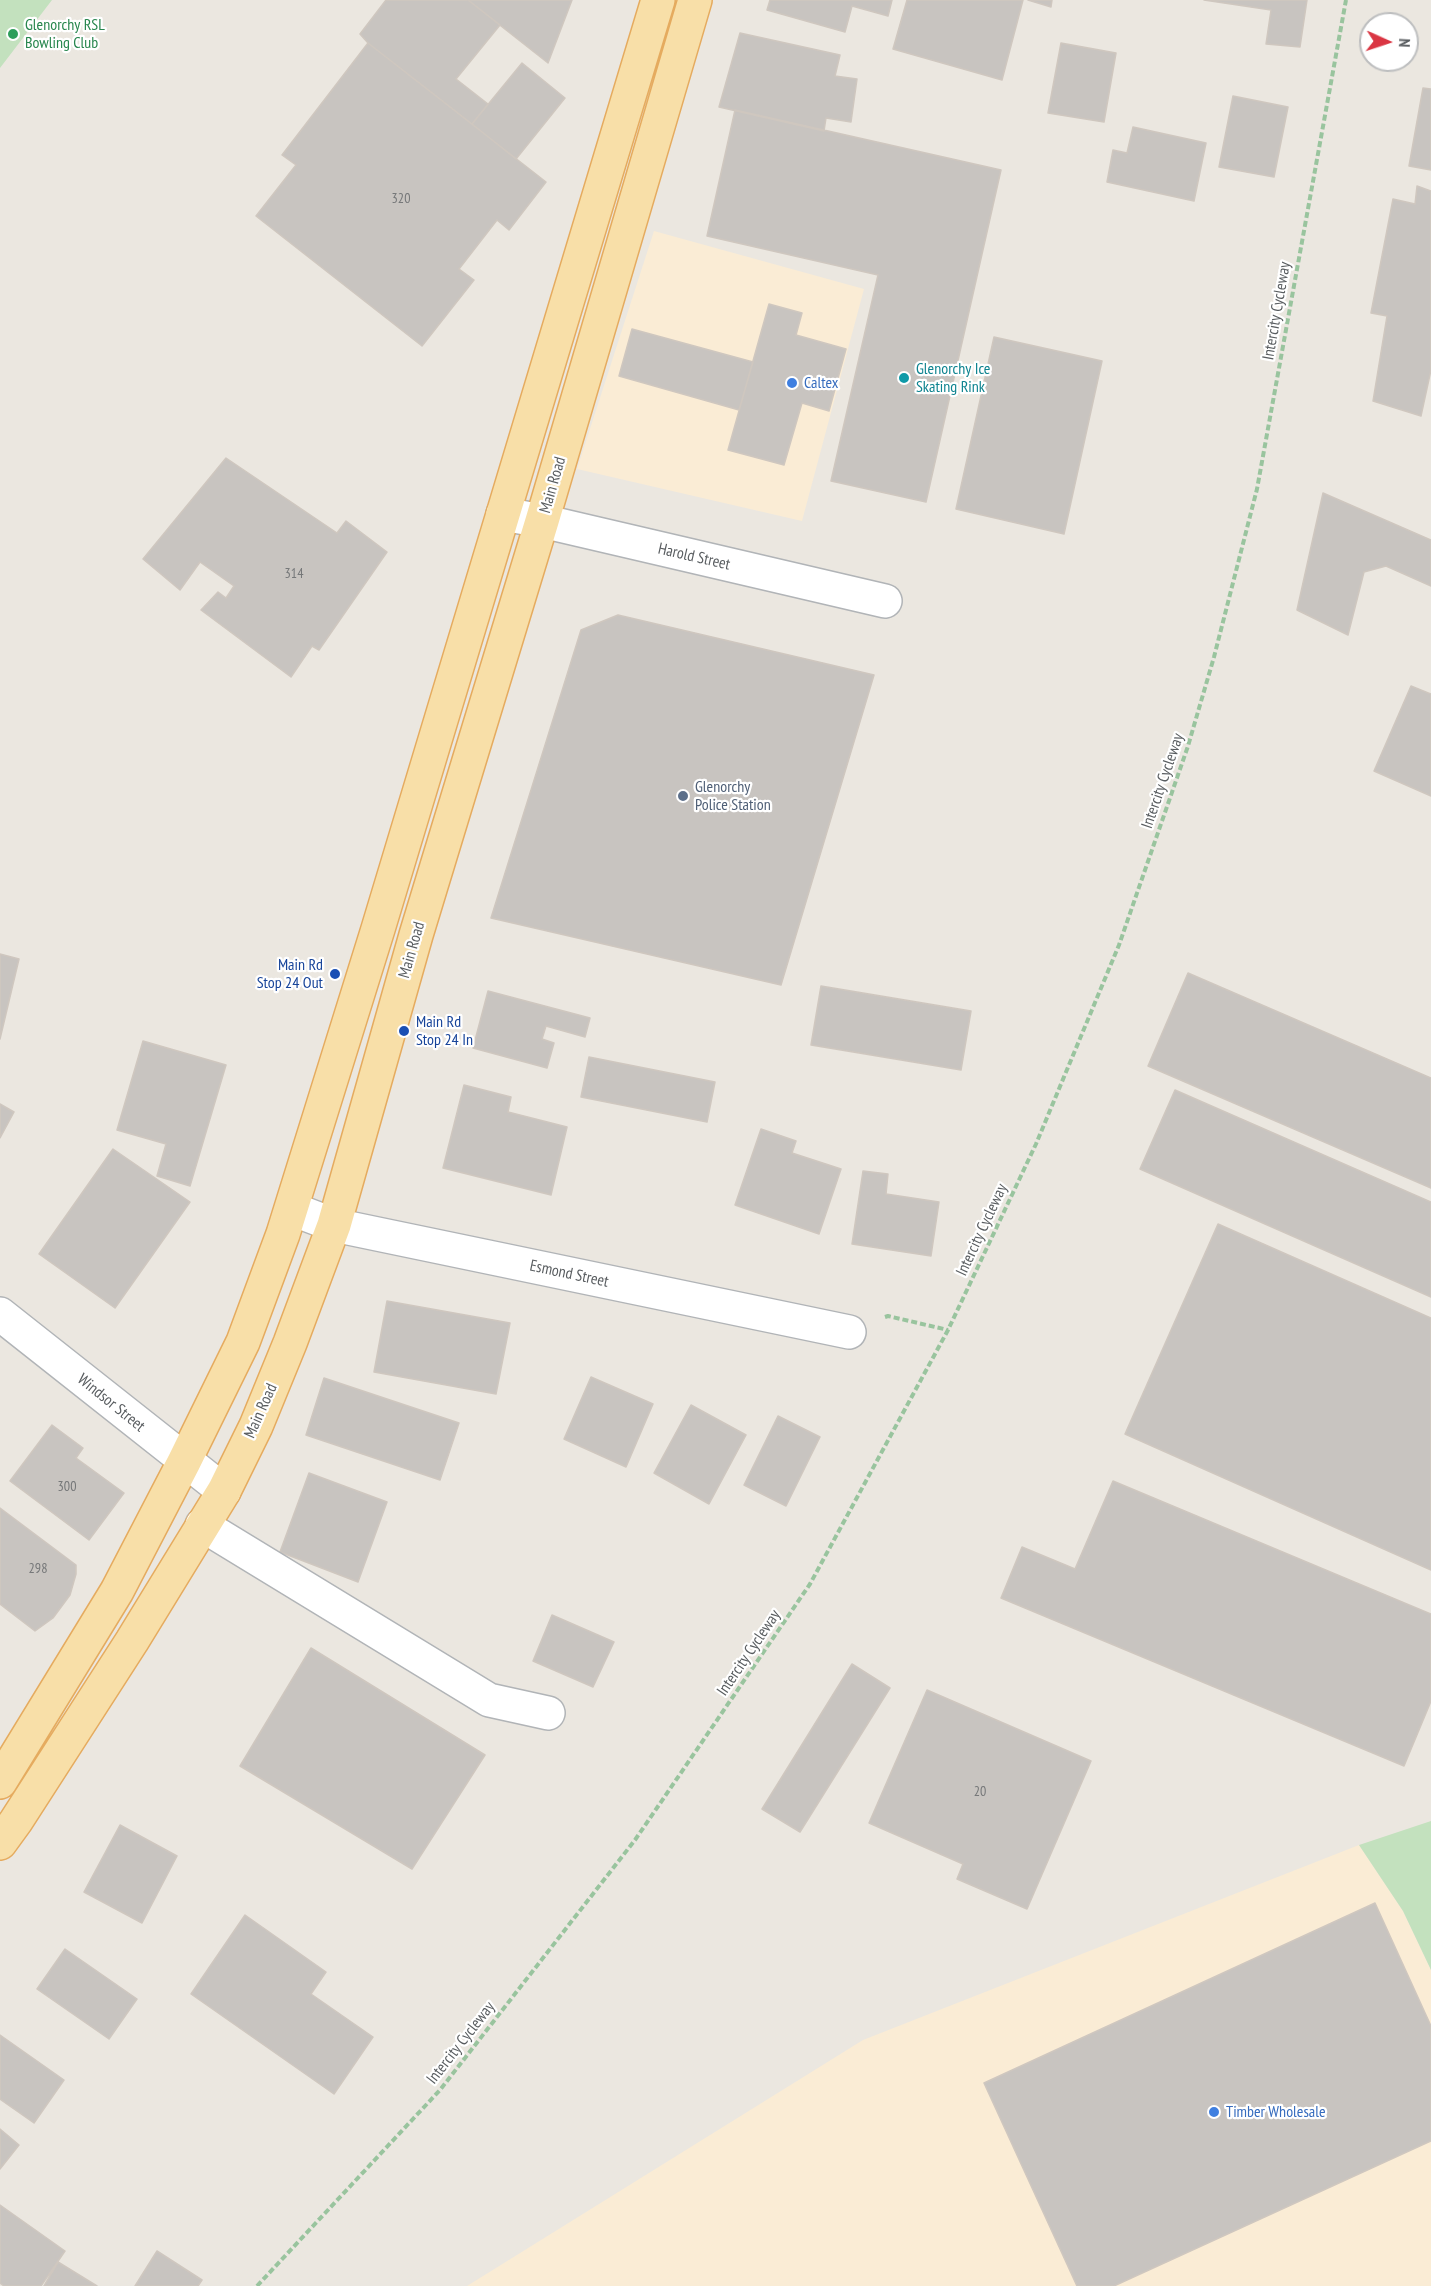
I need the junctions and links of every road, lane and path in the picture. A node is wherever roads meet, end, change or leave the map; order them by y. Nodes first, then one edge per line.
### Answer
1 (658, 0) edge
2 (695, 0) edge
3 (1346, 0) edge
4 (503, 514) junction
5 (542, 521) junction
6 (885, 601) dead end
7 (292, 1209) junction
8 (334, 1225) junction
9 (0, 1314) edge
10 (948, 1330) junction
11 (849, 1332) joint
12 (184, 1462) junction
13 (224, 1491) junction
14 (202, 1525) junction
15 (548, 1713) dead end
16 (0, 1782) edge
17 (0, 1843) edge
18 (257, 2286) edge

1 - 4 main road
2 - 5 main road, Main Road
3 - 10 path, Intercity Cycleway
4 - 5 street, Harold Street
4 - 7 main road
5 - 6 street, Harold Street
5 - 8 main road, Main Road
7 - 8 street, Esmond Street
7 - 12 main road
8 - 11 street, Esmond Street
8 - 13 main road, Main Road
9 - 12 street, Windsor Street
10 - 11 path
10 - 18 path, Intercity Cycleway
12 - 13 street, Windsor Street
12 - 16 main road
13 - 14 main road, Main Road
14 - 15 street
14 - 17 main road, Main Road

